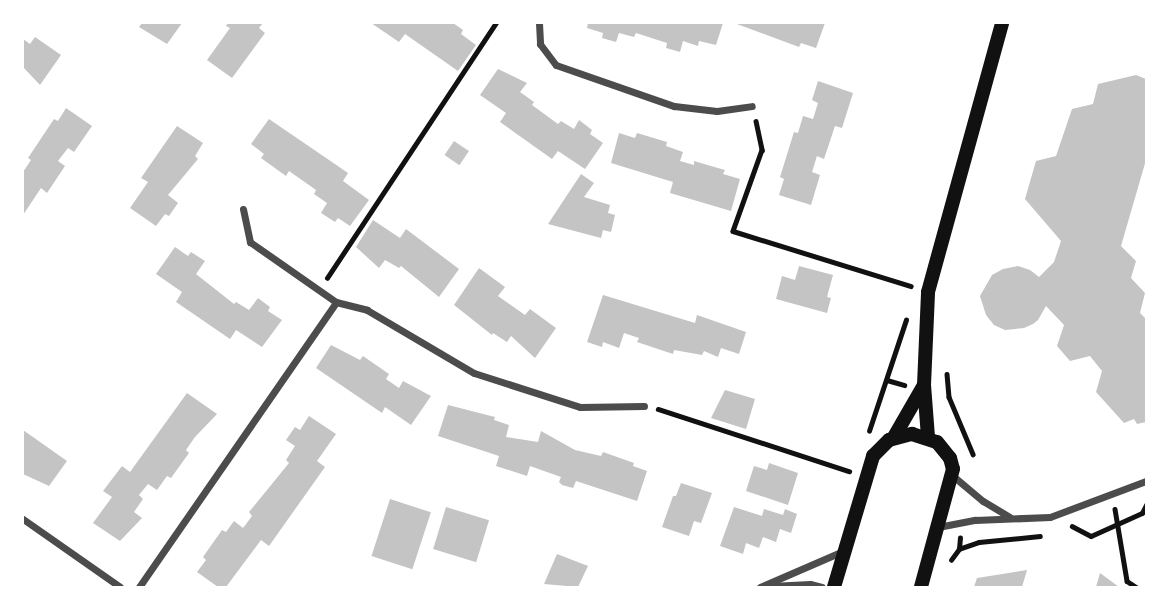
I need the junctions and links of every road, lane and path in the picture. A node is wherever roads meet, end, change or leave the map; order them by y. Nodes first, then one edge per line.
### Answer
1 (496, 23) edge
2 (539, 23) edge
3 (1002, 23) edge
4 (752, 106) joint
5 (243, 209) dead end
6 (318, 291) junction
7 (928, 292) junction
8 (336, 302) junction
9 (946, 363) dead end
10 (924, 385) junction
11 (644, 405) joint
12 (894, 437) junction
13 (928, 437) junction
14 (953, 476) junction
15 (867, 477) junction
16 (1146, 481) edge
17 (970, 490) junction
18 (1113, 491) junction
19 (1010, 517) junction
20 (23, 519) edge
21 (961, 523) junction
22 (937, 527) junction
23 (979, 542) dead end
24 (959, 549) junction
25 (844, 551) junction
26 (946, 566) dead end
27 (120, 587) edge
28 (139, 587) edge
29 (762, 587) edge
30 (822, 587) edge
31 (834, 587) edge
32 (920, 587) edge
33 (1136, 587) edge

1 - 6 path
2 - 4 street
3 - 7 main road
4 - 7 path
5 - 6 street
6 - 8 street
7 - 10 main road
8 - 11 street
8 - 28 street
9 - 17 path
10 - 12 main road
10 - 13 main road
11 - 15 path
12 - 13 main road
12 - 15 main road
13 - 14 main road
14 - 17 street
14 - 22 main road
15 - 25 main road
16 - 18 street
17 - 19 street
18 - 19 street
18 - 33 path
19 - 21 street
20 - 27 street
21 - 22 street
21 - 24 path
22 - 32 main road
23 - 24 path
24 - 26 path
25 - 29 street
25 - 31 main road
29 - 30 street

